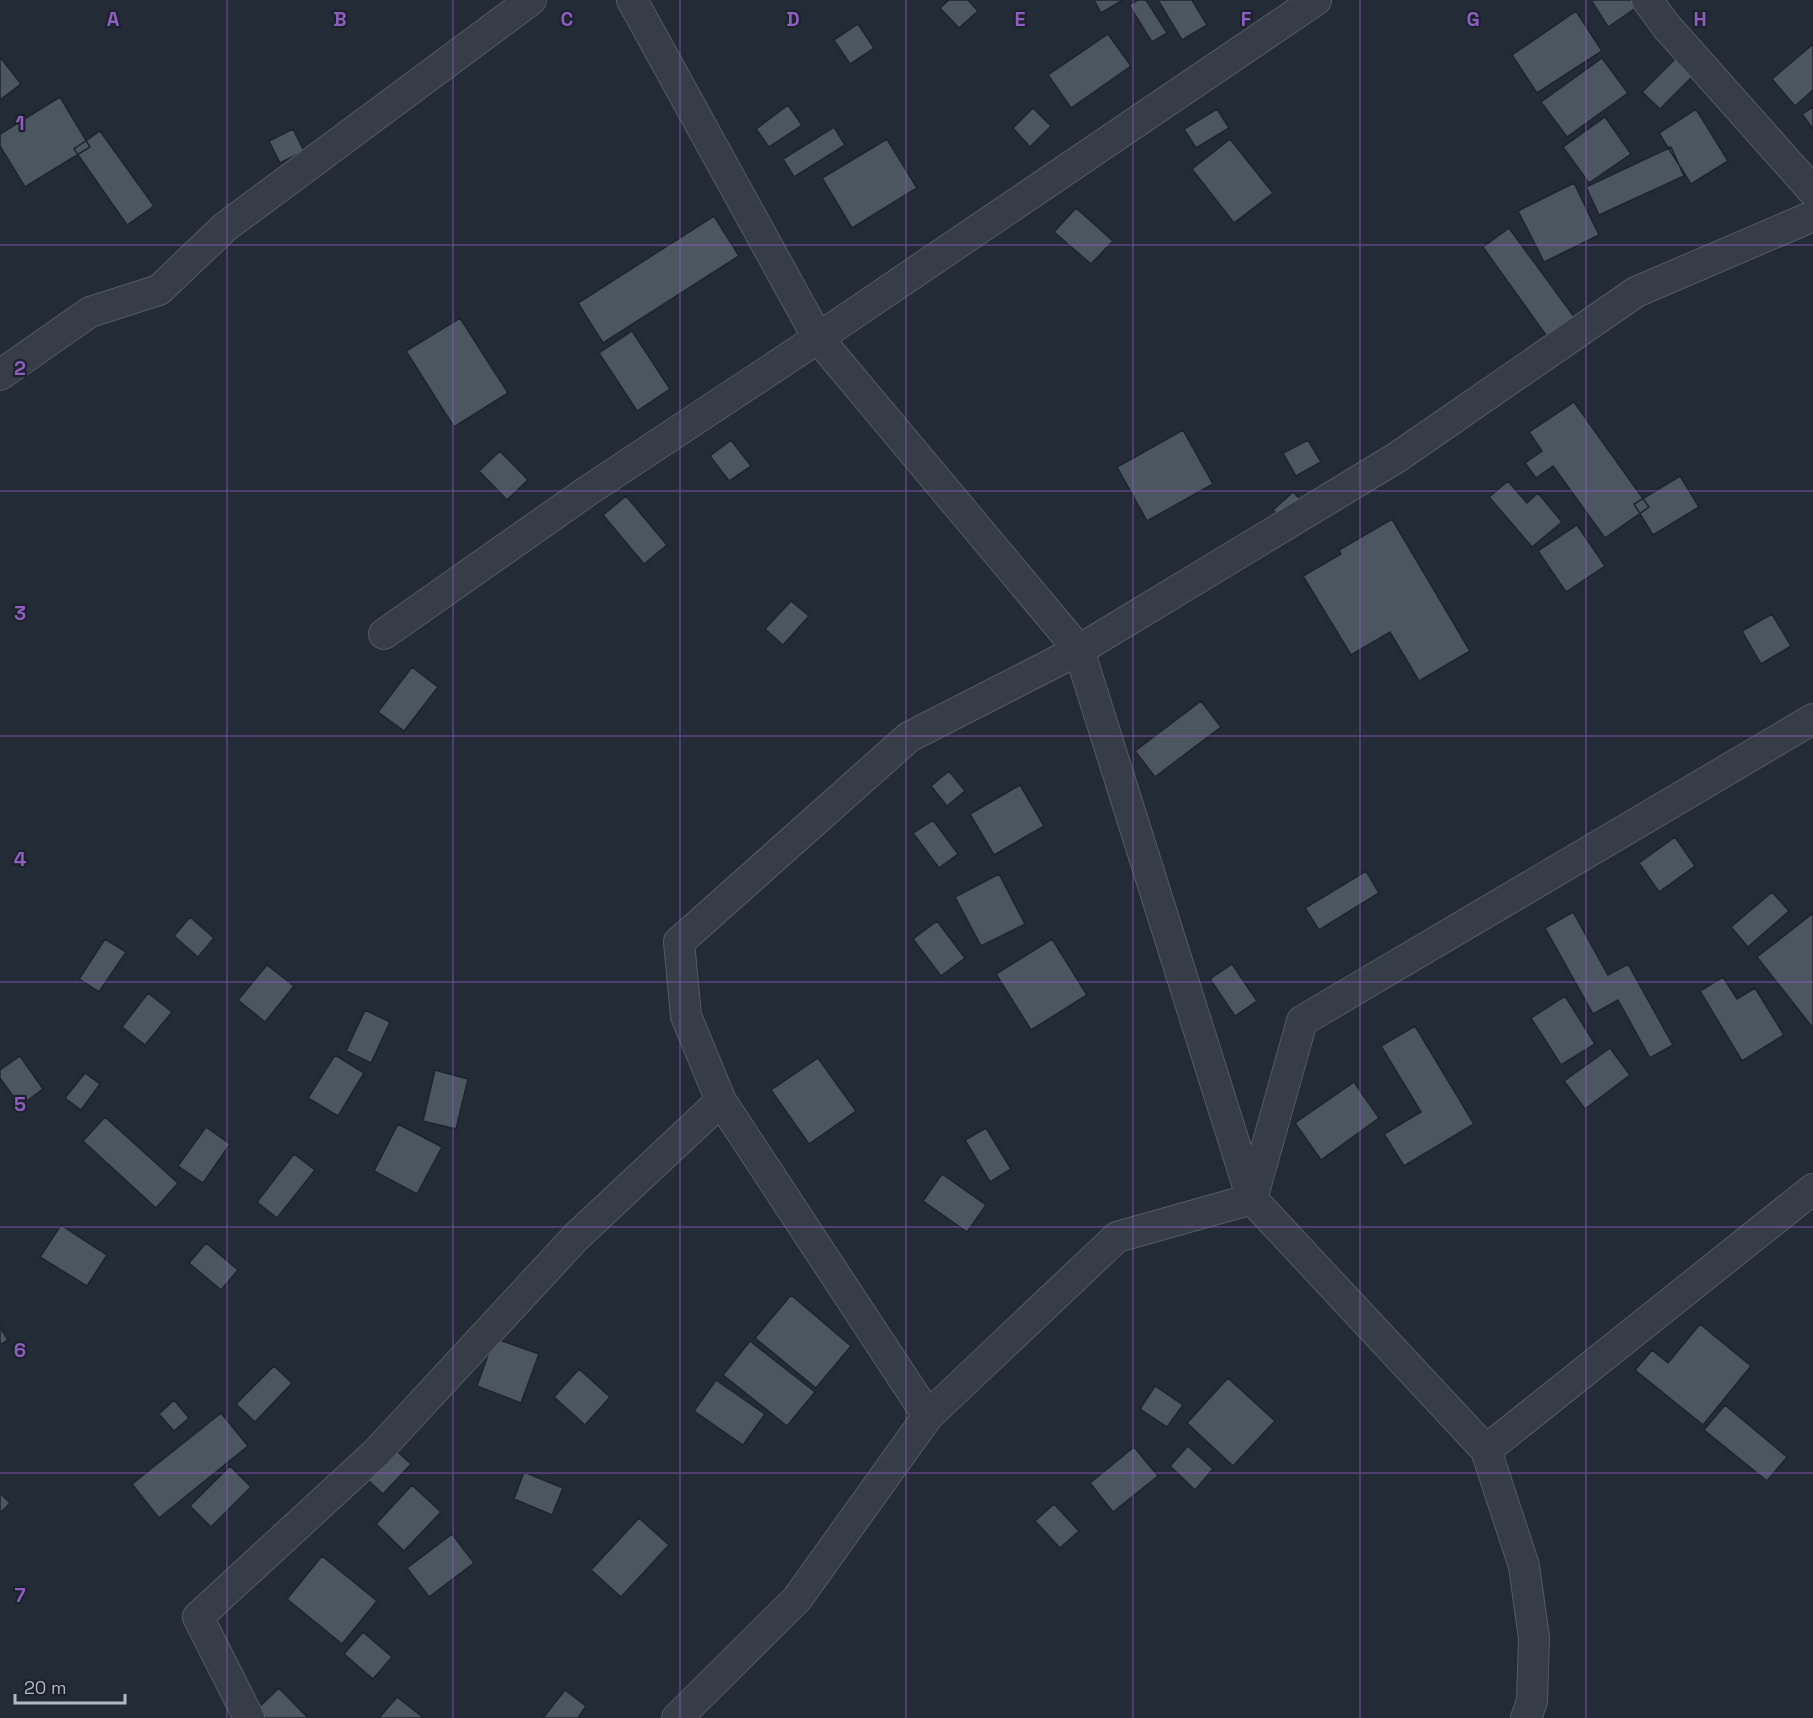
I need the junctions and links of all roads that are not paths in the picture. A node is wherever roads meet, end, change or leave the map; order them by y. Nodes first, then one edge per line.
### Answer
1 (531, 0) edge
2 (632, 0) edge
3 (1316, 0) edge
4 (1647, 0) edge
5 (1813, 191) edge
6 (1813, 216) edge
7 (818, 338) junction
8 (0, 375) edge
9 (384, 634) dead end
10 (1079, 650) junction
11 (1813, 719) edge
12 (721, 1101) junction
13 (1813, 1189) edge
14 (1252, 1199) junction
15 (928, 1416) junction
16 (1486, 1450) junction
17 (249, 1718) edge
18 (677, 1718) edge
19 (1526, 1718) edge

1 - 8 street
2 - 7 street
3 - 7 street
4 - 5 street
6 - 10 street
7 - 9 street
7 - 10 street
10 - 12 street
10 - 14 street
11 - 14 street
12 - 15 street
12 - 17 street
13 - 16 street
14 - 15 street
14 - 16 street
15 - 18 street
16 - 19 street

